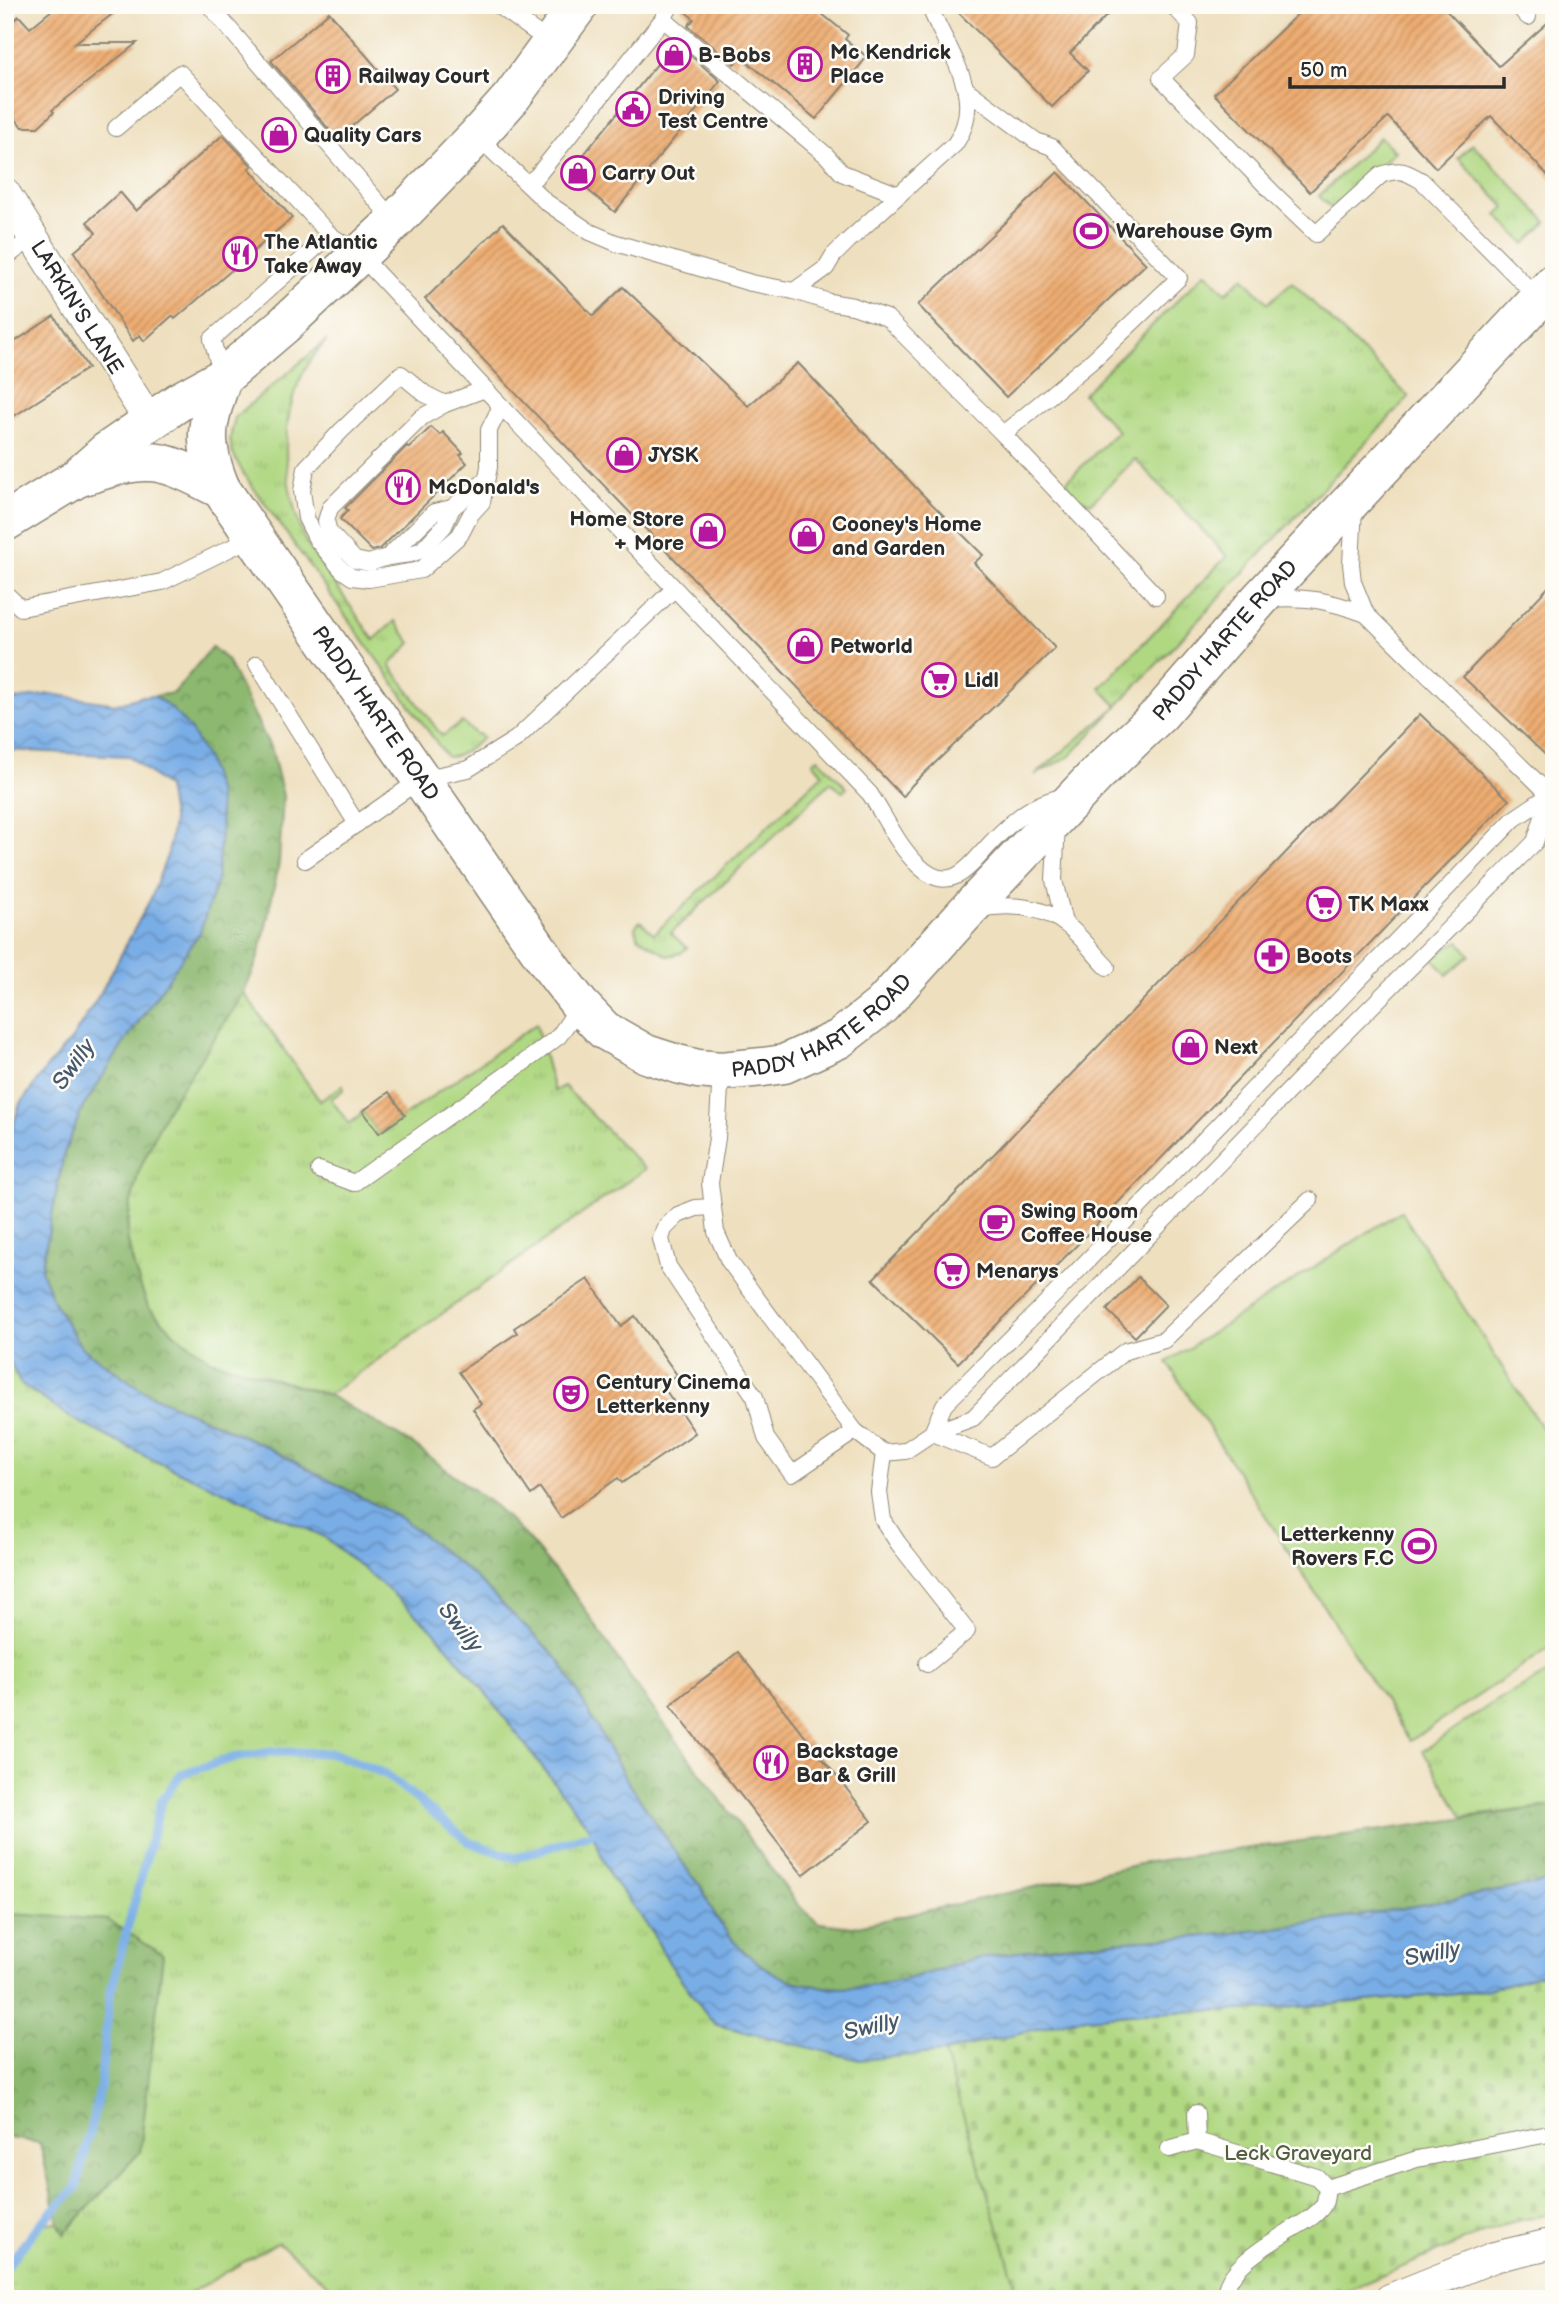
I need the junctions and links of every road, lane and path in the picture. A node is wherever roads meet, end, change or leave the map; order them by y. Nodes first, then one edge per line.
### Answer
1 (209, 5) edge
2 (498, 5) edge
3 (929, 5) edge
4 (1172, 5) edge
5 (578, 6) edge
6 (667, 12) edge
7 (552, 44) junction
8 (967, 90) junction
9 (116, 128) dead end
10 (477, 136) junction
11 (527, 183) junction
12 (5, 193) edge
13 (899, 195) junction
14 (394, 222) junction
15 (33, 237) junction
16 (345, 245) junction
17 (5, 258) edge
18 (794, 291) junction
19 (1546, 291) edge
20 (222, 378) junction
21 (485, 389) junction
22 (445, 404) junction
23 (502, 406) junction
24 (150, 422) junction
25 (1003, 435) junction
26 (77, 478) junction
27 (486, 480) junction
28 (221, 489) junction
29 (1356, 495) junction
30 (5, 522) edge
31 (255, 536) junction
32 (674, 589) junction
33 (5, 593) edge
34 (1156, 596) dead end
35 (1259, 600) junction
36 (1366, 614) junction
37 (257, 664) dead end
38 (421, 779) junction
39 (1553, 795) edge
40 (1068, 806) junction
41 (357, 824) junction
42 (305, 860) dead end
43 (968, 910) junction
44 (1064, 923) junction
45 (1107, 967) dead end
46 (580, 1004) junction
47 (722, 1071) junction
48 (319, 1170) dead end
49 (1310, 1200) dead end
50 (712, 1207) junction
51 (855, 1431) junction
52 (932, 1433) junction
53 (884, 1453) junction
54 (927, 1664) dead end
55 (1196, 2113) dead end
56 (1554, 2133) edge
57 (1197, 2141) junction
58 (1169, 2149) dead end
59 (1326, 2188) junction
60 (1554, 2243) edge
61 (1225, 2299) edge
62 (1390, 2299) edge

1 - 14 lane
2 - 7 lane
3 - 8 lane
4 - 19 lane
5 - 7 main road
6 - 11 lane
6 - 13 lane
7 - 10 main road
8 - 13 lane
8 - 25 lane
9 - 16 lane
10 - 11 lane
10 - 14 main road
11 - 18 lane
12 - 15 street, LARKIN'S LANE
13 - 18 lane
14 - 16 main road
15 - 17 lane
15 - 24 street, LARKIN'S LANE
16 - 20 main road
16 - 21 lane
18 - 25 lane
19 - 29 main road, PADDY HARTE ROAD
20 - 24 main road
20 - 28 main road
21 - 22 lane
21 - 23 lane
22 - 27 lane
22 - 27 lane
23 - 27 lane
23 - 32 lane
24 - 26 main road
25 - 34 lane
26 - 28 main road, PADDY HARTE ROAD
26 - 30 main road
28 - 31 main road, PADDY HARTE ROAD
29 - 35 main road, PADDY HARTE ROAD
29 - 36 lane
31 - 33 lane
31 - 38 main road, PADDY HARTE ROAD
32 - 38 lane
32 - 40 lane
35 - 36 lane
35 - 40 main road, PADDY HARTE ROAD
36 - 39 lane
37 - 41 lane
38 - 41 lane
38 - 46 main road, PADDY HARTE ROAD
39 - 52 lane
39 - 52 lane
40 - 43 main road, PADDY HARTE ROAD
40 - 44 lane
41 - 42 lane
43 - 44 lane
43 - 47 main road, PADDY HARTE ROAD
44 - 45 lane
46 - 47 main road, PADDY HARTE ROAD
46 - 48 lane
47 - 50 lane
49 - 52 lane
50 - 51 lane
50 - 51 lane
51 - 53 lane
52 - 53 lane
53 - 54 lane
55 - 57 lane
56 - 59 lane
57 - 58 lane
57 - 59 lane
59 - 61 lane
60 - 62 street

